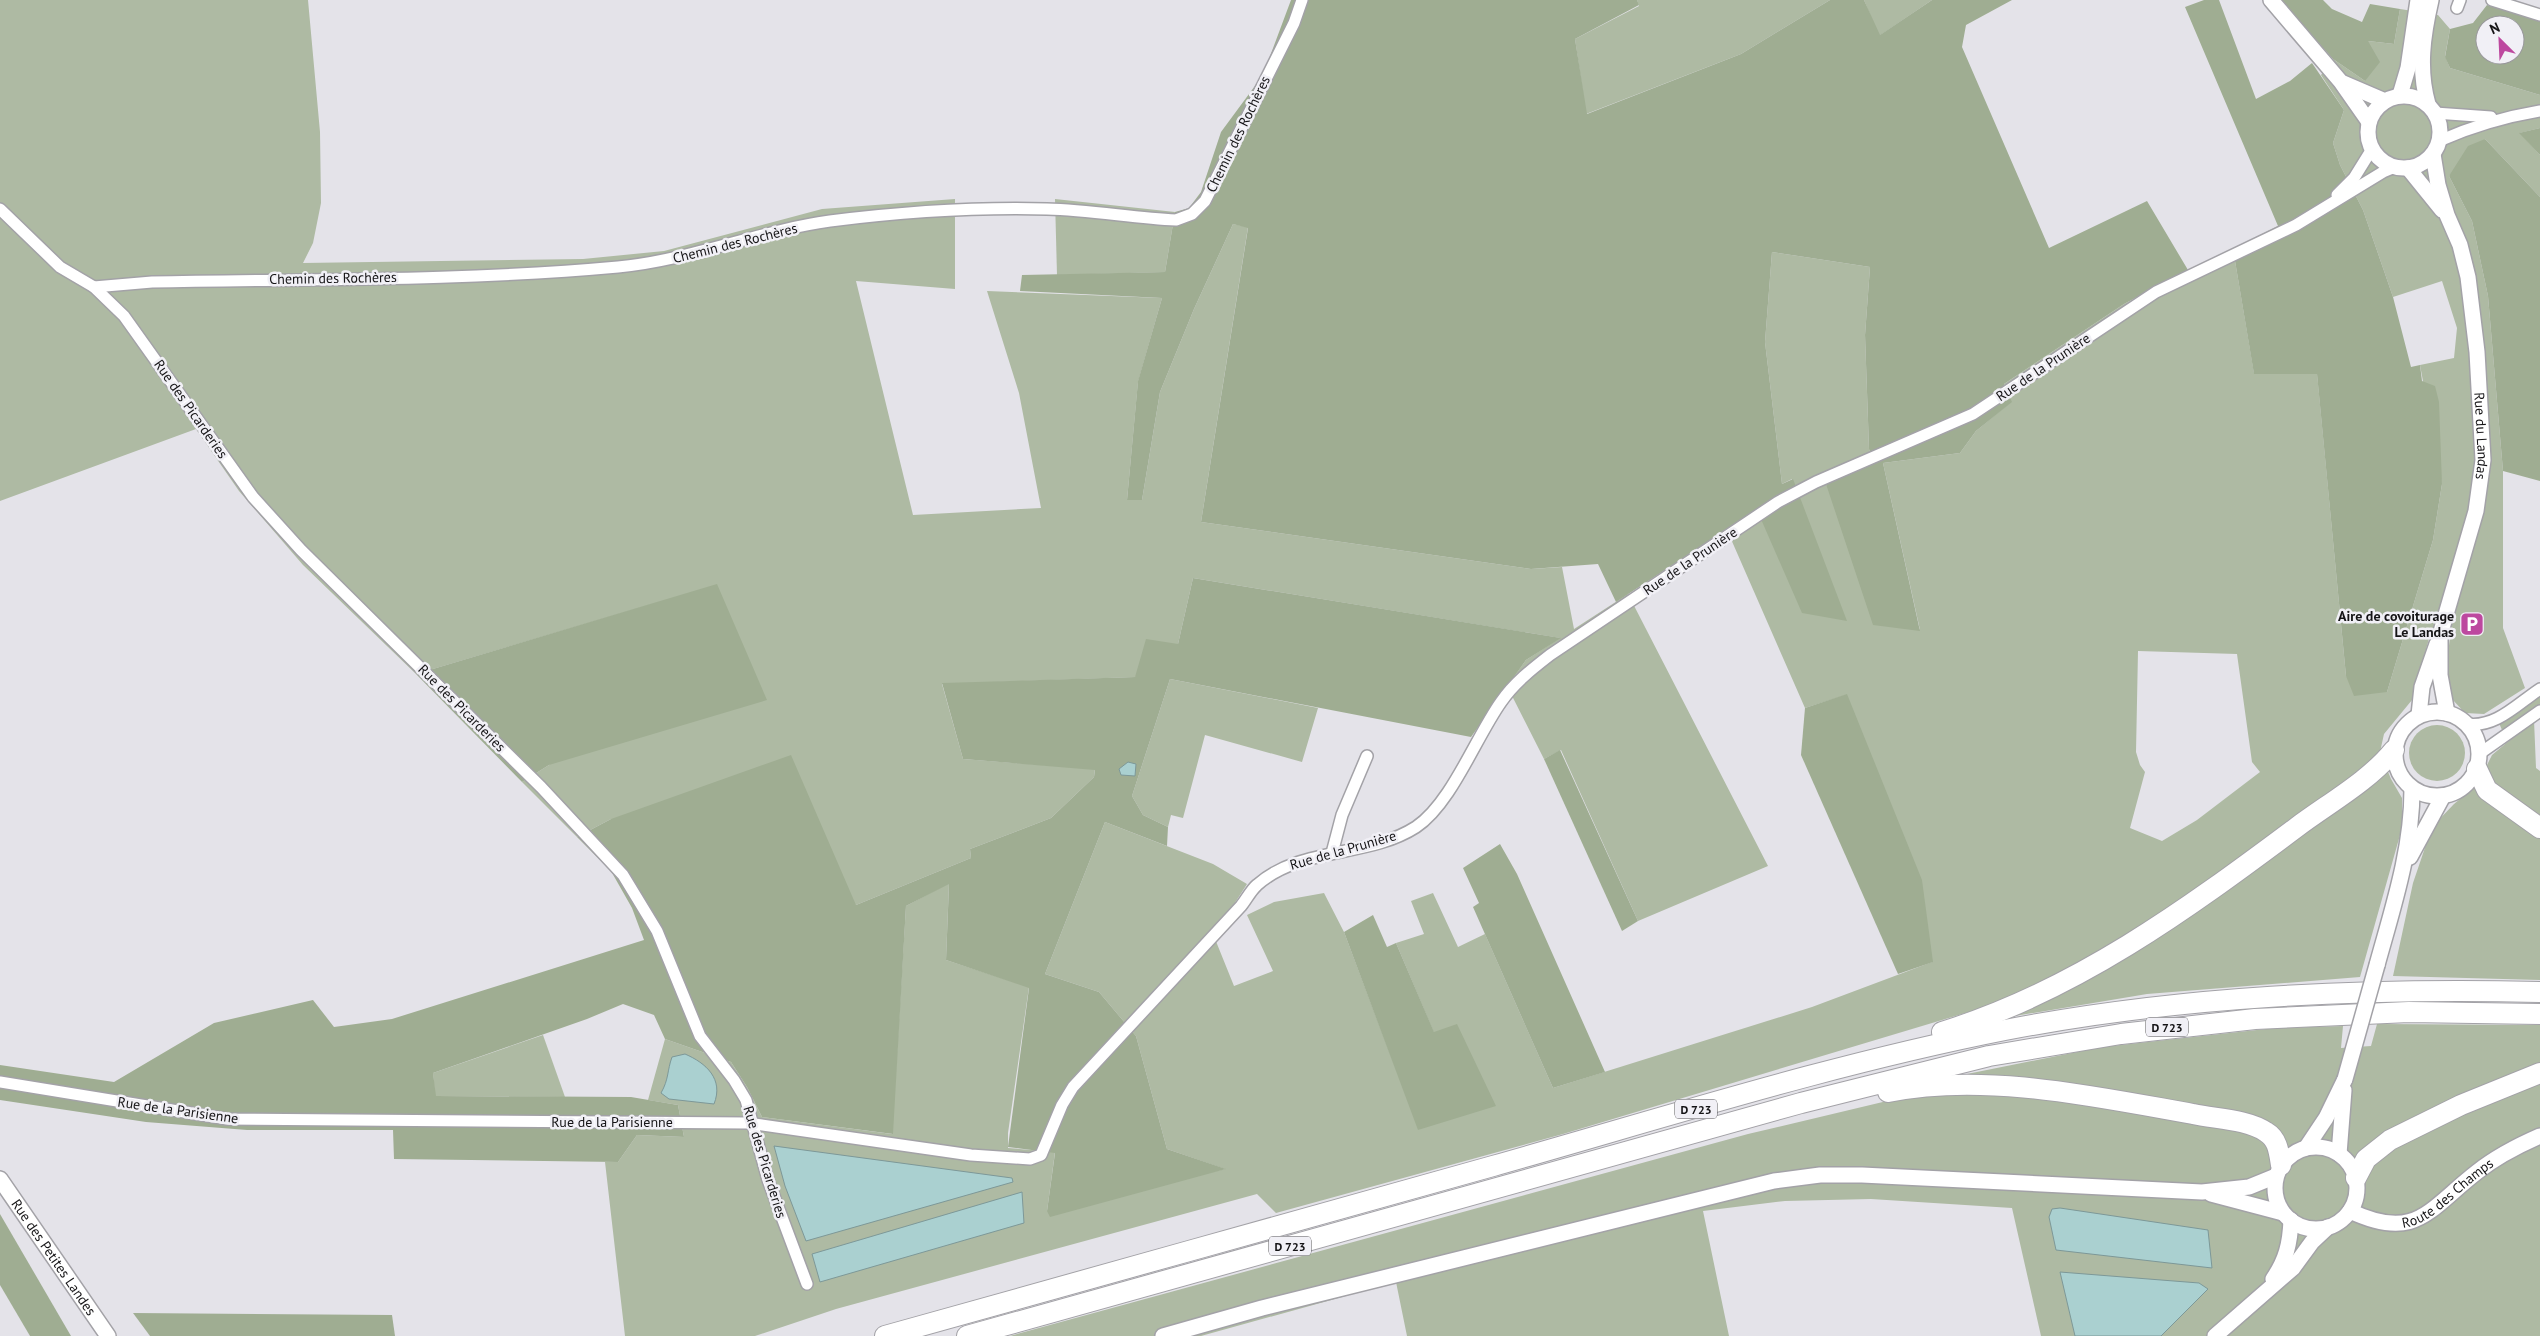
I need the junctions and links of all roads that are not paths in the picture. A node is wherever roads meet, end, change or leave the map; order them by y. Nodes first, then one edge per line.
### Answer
1 (1302, 0) edge
2 (2271, 0) edge
3 (2418, 0) edge
4 (2431, 0) edge
5 (2492, 0) edge
6 (2540, 15) edge
7 (2341, 82) junction
8 (2400, 95) junction
9 (2385, 101) junction
10 (2432, 108) junction
11 (2540, 111) edge
12 (2503, 117) junction
13 (2368, 122) junction
14 (2436, 147) junction
15 (2372, 149) junction
16 (2402, 168) junction
17 (0, 209) edge
18 (2322, 210) junction
19 (2446, 216) junction
20 (94, 287) junction
21 (2440, 635) junction
22 (2540, 689) edge
23 (2540, 711) edge
24 (2447, 713) junction
25 (2419, 716) junction
26 (2467, 724) junction
27 (2394, 750) junction
28 (1366, 756) dead end
29 (2478, 761) junction
30 (2412, 789) junction
31 (2443, 796) junction
32 (2540, 828) edge
33 (1332, 853) junction
34 (2403, 872) junction
35 (2540, 992) edge
36 (1145, 1007) joint
37 (2540, 1014) edge
38 (1881, 1058) junction
39 (2540, 1073) edge
40 (2345, 1079) junction
41 (0, 1082) edge
42 (1801, 1103) junction
43 (754, 1124) junction
44 (2540, 1136) edge
45 (2306, 1148) junction
46 (2340, 1154) junction
47 (2279, 1171) junction
48 (2356, 1178) junction
49 (0, 1179) edge
50 (2202, 1192) junction
51 (2350, 1211) junction
52 (2287, 1217) junction
53 (2328, 1227) junction
54 (807, 1284) dead end
55 (2264, 1292) junction
56 (108, 1336) edge
57 (885, 1336) edge
58 (967, 1336) edge
59 (1162, 1336) edge
60 (2215, 1336) edge

1 - 20 street, Chemin des Rochères
2 - 7 street
3 - 8 street
4 - 10 street
5 - 6 street
7 - 9 street
7 - 13 street
8 - 9 street
8 - 10 street
9 - 13 street
10 - 12 street
10 - 14 street
11 - 12 street
12 - 14 street
13 - 15 street
14 - 16 street
14 - 19 street, Rue du Landas
15 - 16 street
15 - 18 street, Rue de la Prunière
16 - 18 street, Rue de la Prunière
16 - 19 street, Rue du Landas
17 - 20 street, Rue des Picarderies
18 - 33 street, Rue de la Prunière
19 - 21 street, Rue du Landas
20 - 43 street, Rue des Picarderies
21 - 24 street, Rue du Landas
21 - 25 street
22 - 26 street
23 - 29 street
24 - 25 street
24 - 26 street
25 - 27 street
26 - 29 street
27 - 30 street
27 - 38 highway
28 - 33 street
29 - 31 street
29 - 32 highway
30 - 31 street
30 - 34 street
31 - 34 street
33 - 36 street, Rue de la Prunière
34 - 40 street, bridge
35 - 38 highway, D 723
36 - 43 street, Rue de la Parisienne
37 - 42 highway, D 723
38 - 57 highway, D 723
39 - 48 highway
40 - 45 street
40 - 46 street
41 - 43 street, Rue de la Parisienne
42 - 47 highway
42 - 58 highway, D 723
43 - 54 street, Rue des Picarderies
44 - 51 street, Route des Champs
45 - 46 street
45 - 47 street
46 - 48 street
47 - 50 street
47 - 52 street
48 - 51 street
49 - 56 street, Rue des Petites Landes
50 - 52 street
50 - 59 street
51 - 53 street
52 - 53 street
52 - 55 street
53 - 55 street
55 - 60 street

